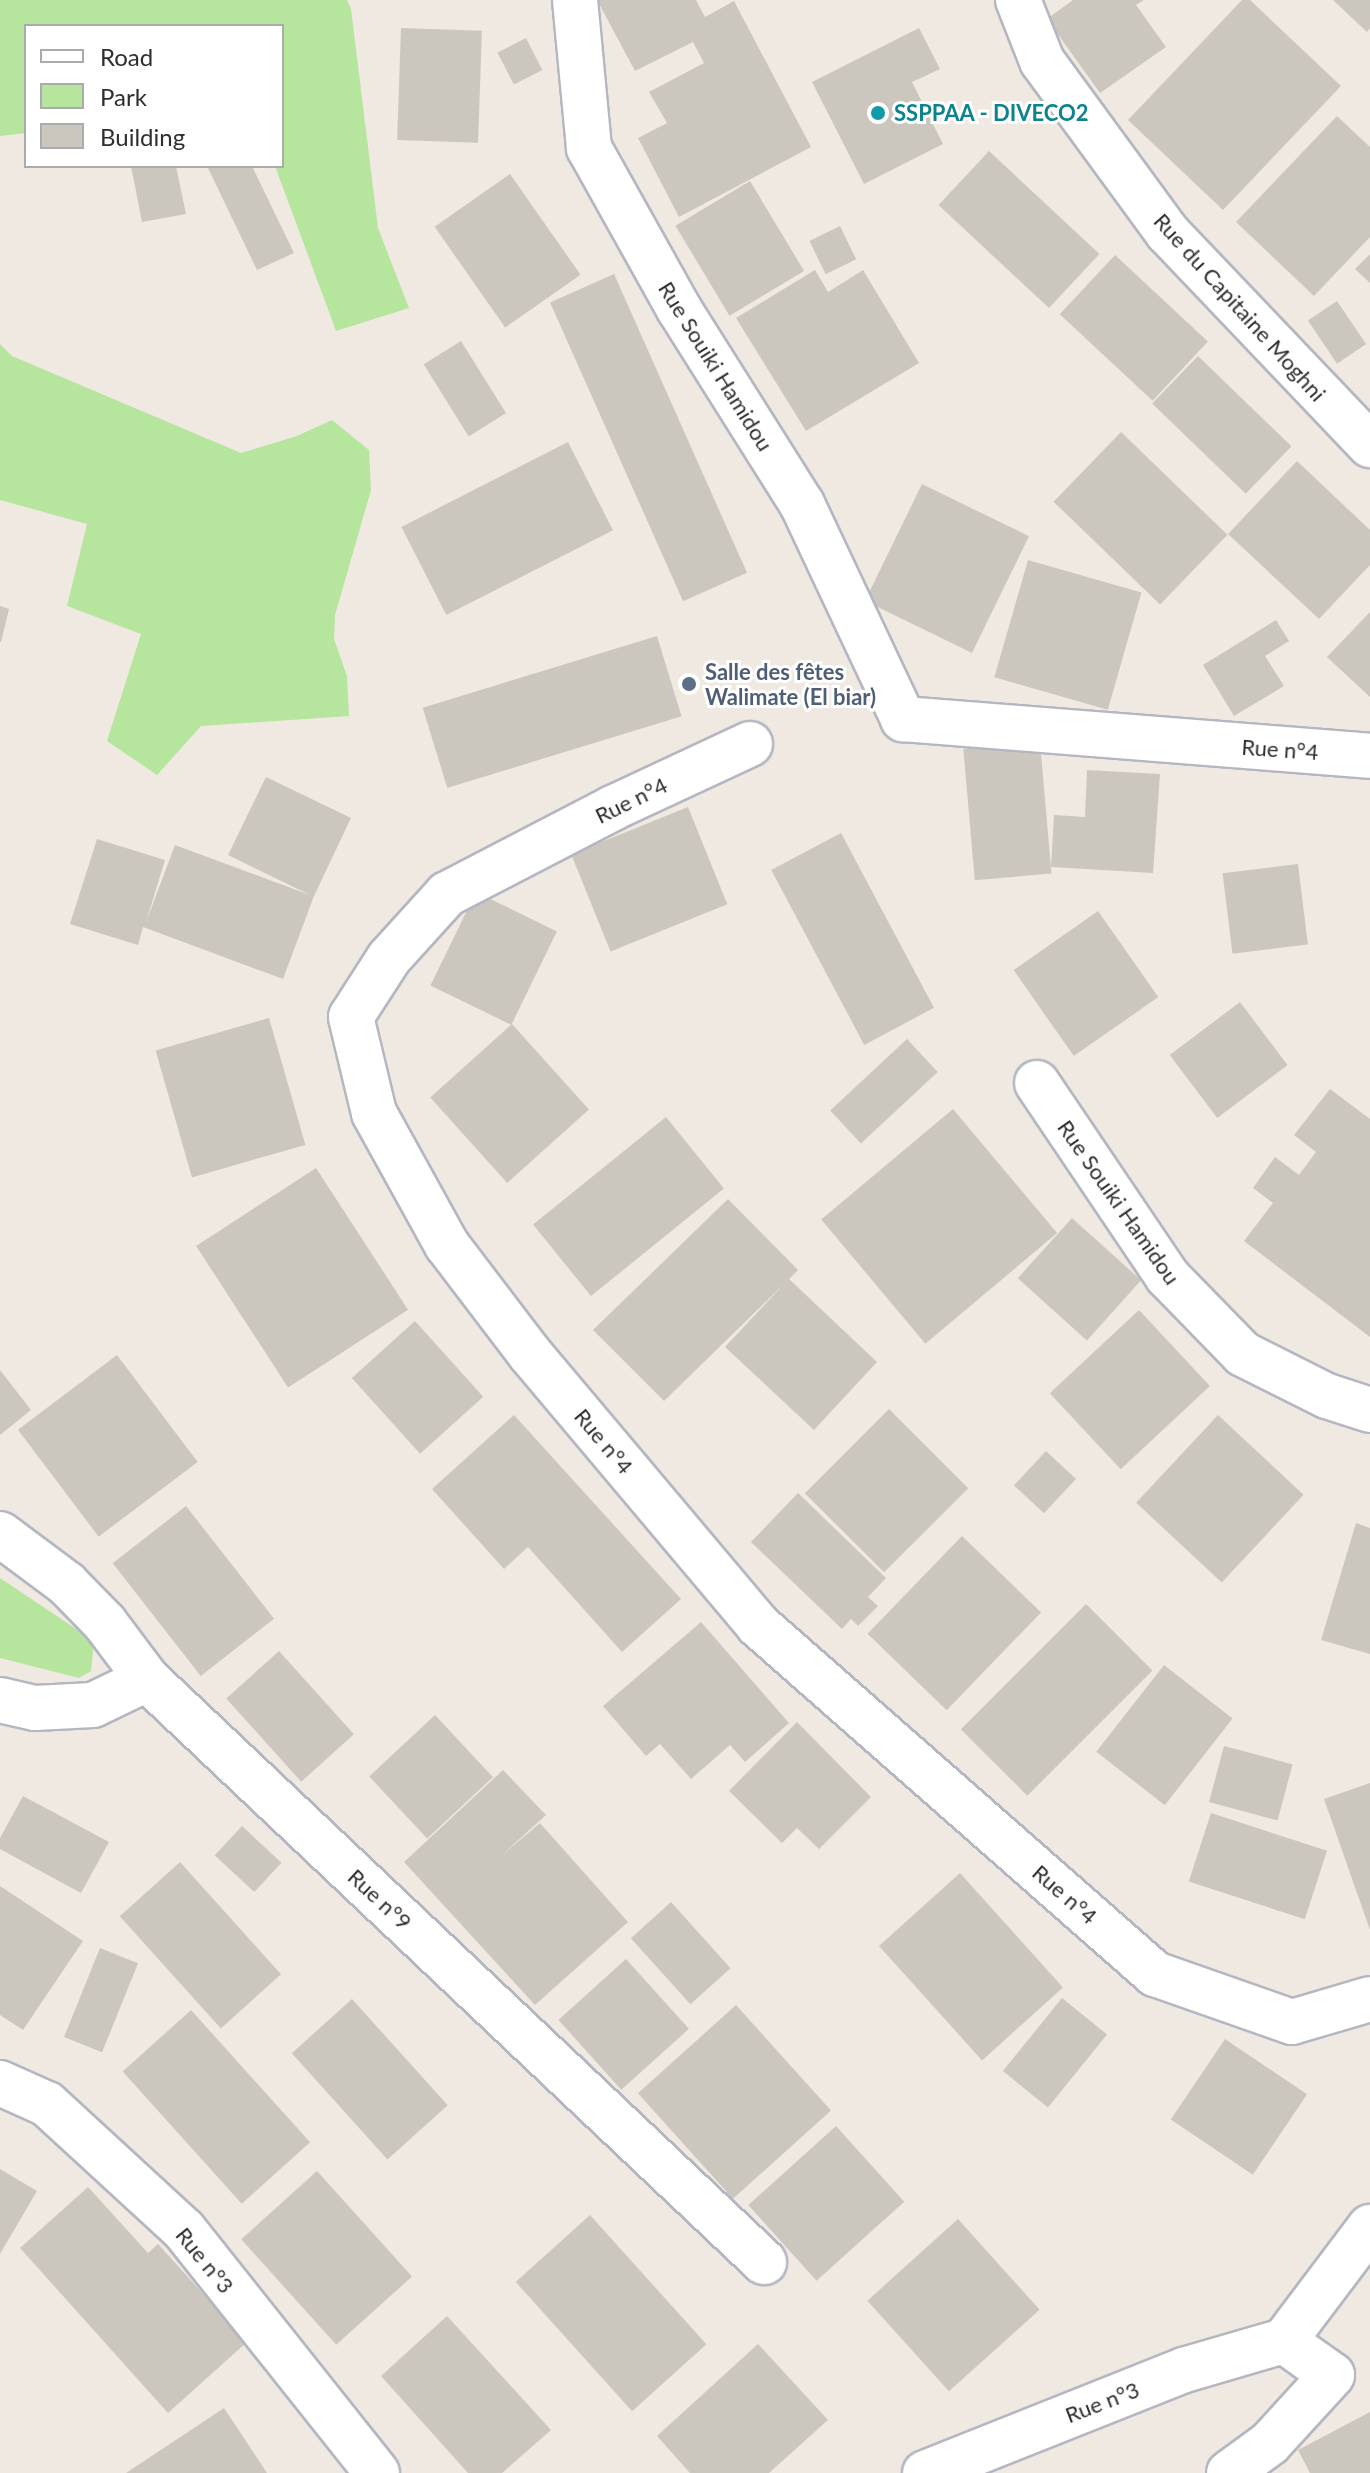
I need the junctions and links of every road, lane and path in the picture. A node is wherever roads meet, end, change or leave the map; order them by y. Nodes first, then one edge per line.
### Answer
1 (575, 0) edge
2 (1018, 0) edge
3 (1370, 445) edge
4 (903, 719) joint
5 (750, 744) dead end
6 (1370, 756) edge
7 (1037, 1083) dead end
8 (1370, 1410) edge
9 (0, 1534) edge
10 (147, 1679) junction
11 (0, 1700) edge
12 (1370, 1999) edge
13 (0, 2083) edge
14 (1370, 2227) edge
15 (764, 2262) dead end
16 (1284, 2341) junction
17 (377, 2473) edge
18 (925, 2473) edge
19 (1229, 2473) edge

1 - 4 street, Rue Souiki Hamidou
2 - 3 street, Rue du Capitaine Moghni
4 - 6 street, Rue n°4
5 - 12 street, Rue n°4
7 - 8 street, Rue Souiki Hamidou
9 - 10 street, Rue n°9
10 - 11 street
10 - 15 street, Rue n°9
13 - 17 street, Rue n°3
14 - 16 street
16 - 18 street, Rue n°3
16 - 19 street

